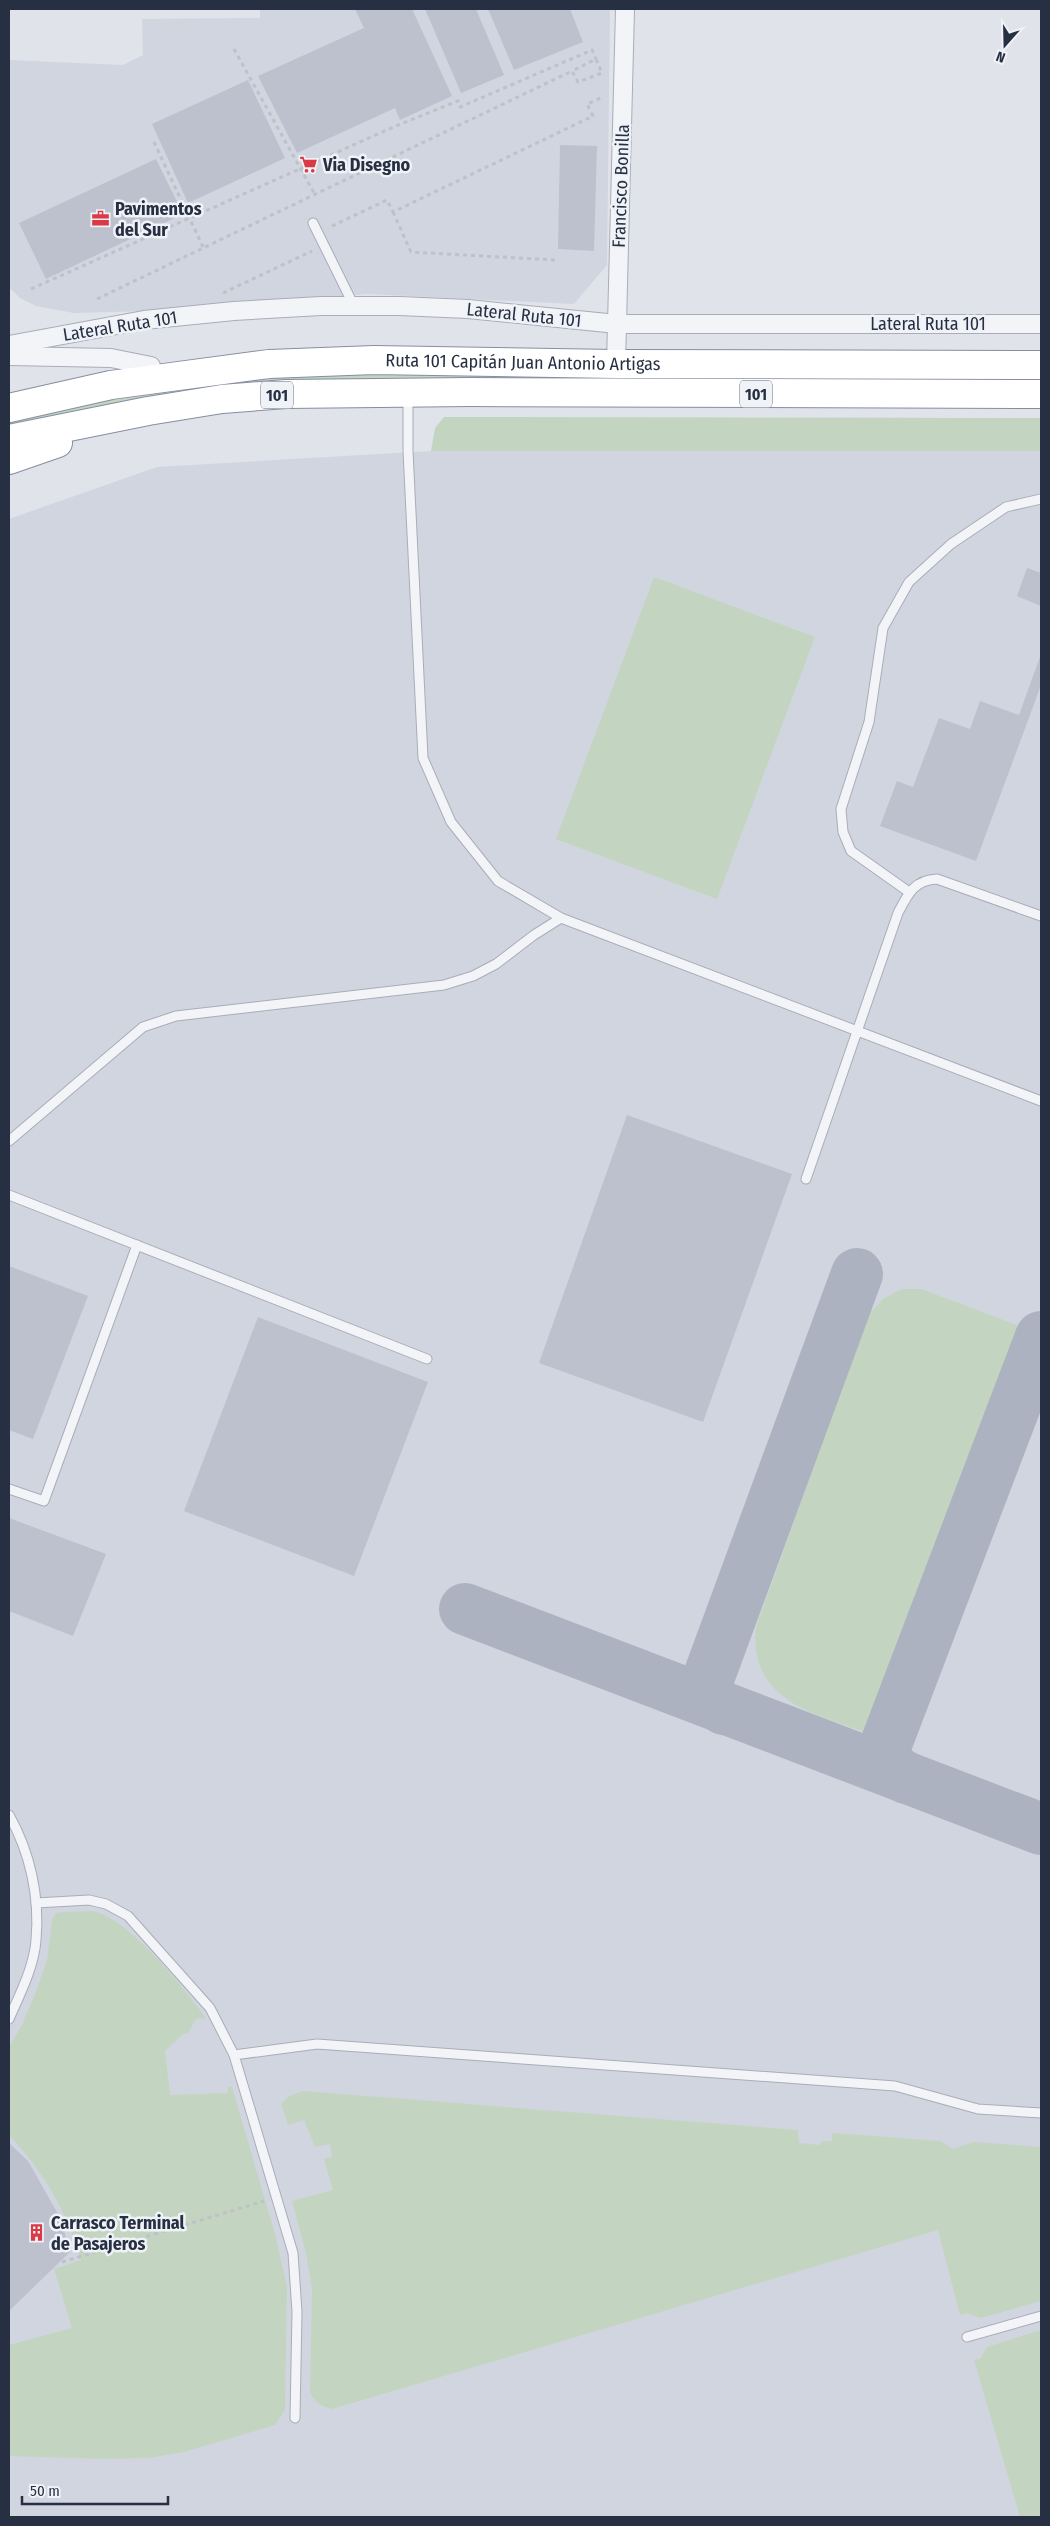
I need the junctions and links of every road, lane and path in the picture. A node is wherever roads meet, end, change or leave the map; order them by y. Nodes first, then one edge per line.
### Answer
1 (625, 9) edge
2 (234, 49) dead end
3 (596, 59) junction
4 (572, 71) junction
5 (603, 97) dead end
6 (154, 142) dead end
7 (300, 168) junction
8 (314, 193) junction
9 (393, 212) junction
10 (191, 219) junction
11 (313, 223) dead end
12 (332, 226) dead end
13 (310, 244) dead end
14 (203, 247) junction
15 (555, 260) dead end
16 (31, 289) dead end
17 (219, 295) dead end
18 (97, 299) dead end
19 (354, 306) junction
20 (617, 324) junction
21 (1041, 324) edge
22 (9, 345) edge
23 (9, 356) edge
24 (616, 364) junction
25 (1041, 365) edge
26 (151, 366) junction
27 (194, 373) junction
28 (9, 391) edge
29 (408, 392) junction
30 (1041, 394) edge
31 (9, 408) edge
32 (85, 422) junction
33 (9, 439) edge
34 (9, 460) edge
35 (1041, 499) edge
36 (909, 892) junction
37 (1041, 916) edge
38 (561, 918) junction
39 (858, 1033) junction
40 (1041, 1101) edge
41 (9, 1140) edge
42 (806, 1179) dead end
43 (9, 1195) edge
44 (137, 1245) junction
45 (427, 1359) dead end
46 (9, 1488) edge
47 (9, 1815) edge
48 (36, 1903) junction
49 (9, 2019) edge
50 (234, 2055) junction
51 (1041, 2113) edge
52 (277, 2197) junction
53 (62, 2262) dead end
54 (1041, 2316) edge
55 (967, 2337) dead end
56 (295, 2418) dead end

1 - 20 street, Francisco Bonilla
2 - 7 path
3 - 4 path
3 - 4 path
3 - 7 path
4 - 8 path
5 - 9 path
6 - 10 path
7 - 8 path
7 - 10 path
8 - 14 path
9 - 12 path
9 - 15 path
10 - 14 path
10 - 16 path
11 - 19 lane
13 - 17 path
14 - 18 path
19 - 20 street, Lateral Ruta 101
19 - 22 street, Lateral Ruta 101
20 - 21 street, Lateral Ruta 101
20 - 24 street, Francisco Bonilla
23 - 26 street
24 - 25 highway, Ruta 101 Capitán Juan Antonio Artigas / 101
24 - 27 highway, Ruta 101 Capitán Juan Antonio Artigas / 101
26 - 27 highway
26 - 28 highway
27 - 31 highway, Ruta 101 Capitán Juan Antonio Artigas / 101
29 - 30 highway, Ruta 101 Capitán Juan Antonio Artigas / 101
29 - 32 highway, Ruta 101 Capitán Juan Antonio Artigas / 101
29 - 38 lane
32 - 33 highway, Ruta 101 Capitán Juan Antonio Artigas / 101
32 - 34 highway
35 - 36 lane
36 - 37 lane
36 - 39 lane
38 - 39 lane
38 - 41 lane
39 - 40 lane
39 - 42 lane
43 - 44 lane
44 - 45 lane
44 - 46 lane
47 - 48 lane
48 - 49 lane
48 - 50 lane
50 - 51 lane
50 - 52 lane
52 - 53 path
52 - 56 lane
54 - 55 lane

